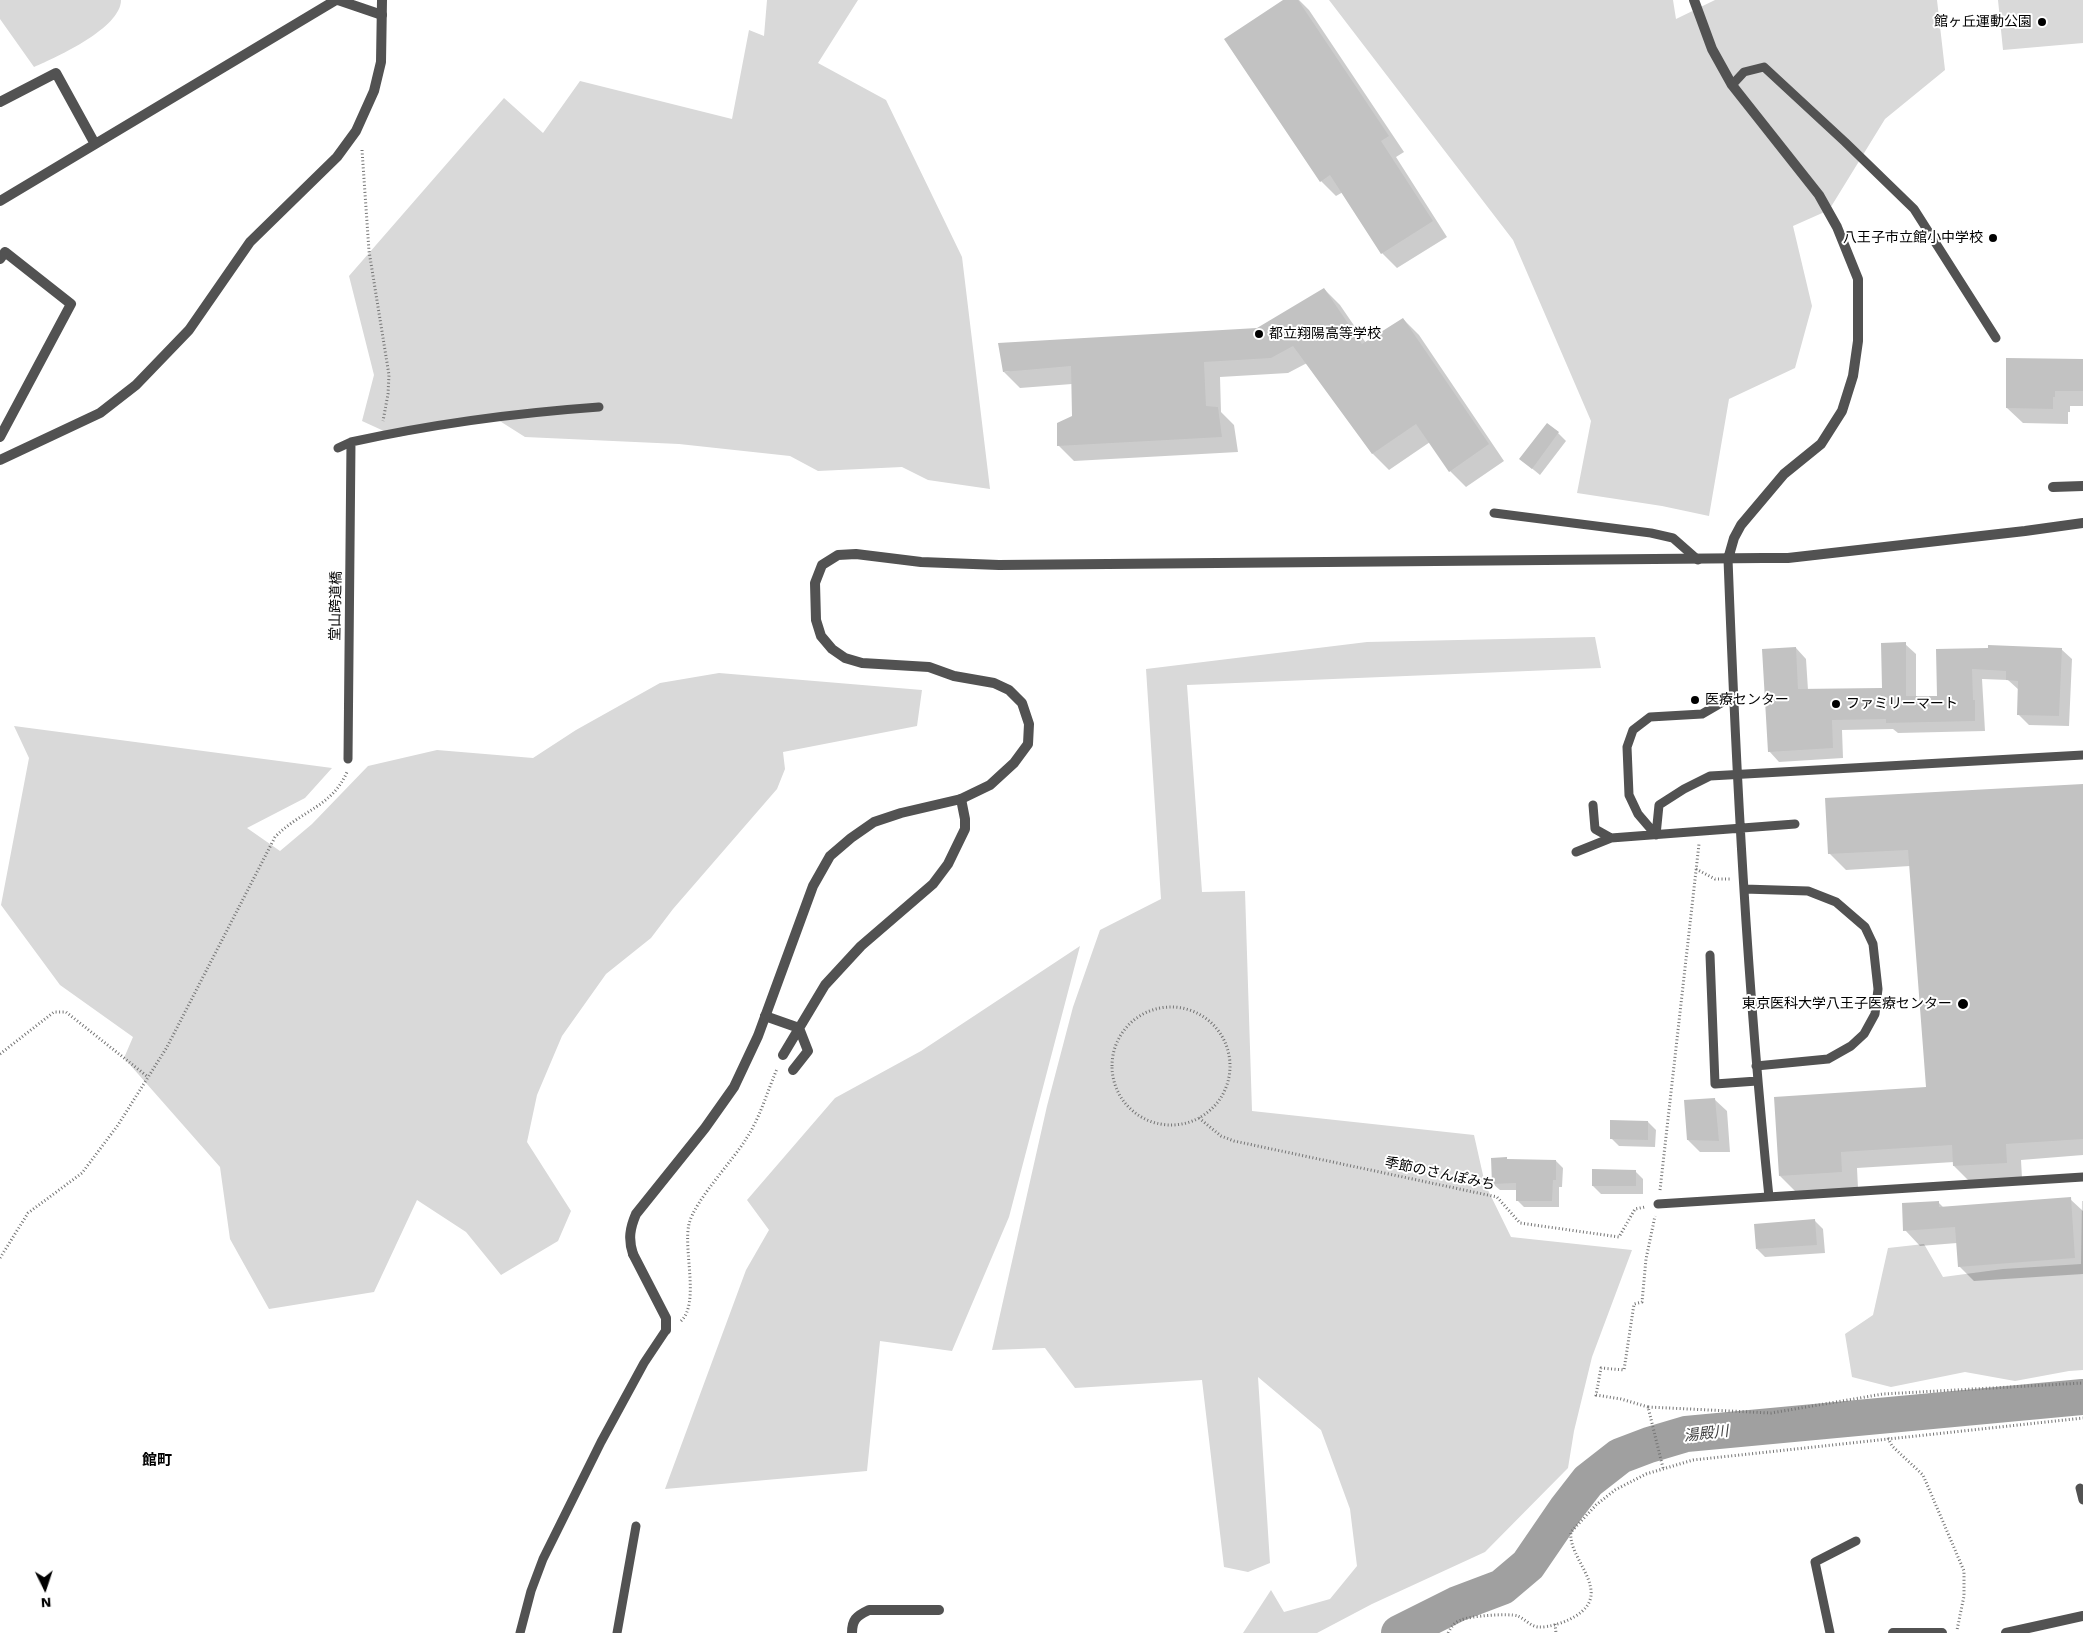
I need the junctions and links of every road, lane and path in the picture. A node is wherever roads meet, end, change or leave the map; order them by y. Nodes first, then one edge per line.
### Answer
1 (337, 0) edge
2 (382, 0) edge
3 (1694, 0) edge
4 (382, 15) junction
5 (1732, 85) junction
6 (0, 102) edge
7 (356, 131) junction
8 (95, 144) junction
9 (0, 201) edge
10 (0, 259) edge
11 (1996, 338) dead end
12 (599, 407) dead end
13 (380, 436) junction
14 (0, 437) edge
15 (351, 442) junction
16 (338, 448) dead end
17 (0, 460) edge
18 (2083, 486) edge
19 (2053, 487) dead end
20 (1494, 513) dead end
21 (2083, 522) edge
22 (1728, 559) junction
23 (1698, 560) junction
24 (1733, 696) junction
25 (2083, 755) edge
26 (348, 759) joint
27 (1737, 774) junction
28 (961, 799) junction
29 (1593, 806) dead end
30 (1795, 824) dead end
31 (1740, 828) junction
32 (1701, 832) junction
33 (1656, 835) junction
34 (1611, 838) junction
35 (1576, 852) dead end
36 (1696, 869) junction
37 (1734, 879) dead end
38 (1744, 889) junction
39 (1710, 955) dead end
40 (765, 1016) junction
41 (799, 1028) junction
42 (0, 1054) edge
43 (783, 1055) joint
44 (1756, 1066) junction
45 (793, 1070) dead end
46 (148, 1077) junction
47 (1757, 1081) junction
48 (1199, 1118) junction
49 (2083, 1177) edge
50 (1769, 1197) junction
51 (1658, 1204) junction
52 (0, 1258) edge
53 (666, 1330) junction
54 (2083, 1383) edge
55 (1648, 1407) junction
56 (2083, 1418) edge
57 (1888, 1438) junction
58 (1663, 1466) junction
59 (2080, 1488) dead end
60 (2083, 1500) edge
61 (636, 1526) dead end
62 (1856, 1541) dead end
63 (939, 1610) dead end
64 (2083, 1616) edge
65 (1555, 1624) junction
66 (520, 1633) edge
67 (617, 1633) edge
68 (852, 1633) edge
69 (1448, 1633) edge
70 (1556, 1633) edge
71 (1830, 1633) edge
72 (1893, 1633) edge
73 (1942, 1633) edge
74 (1956, 1633) edge
75 (2006, 1633) edge

1 - 4 street
1 - 8 street
2 - 4 street
3 - 5 street
4 - 7 street
5 - 11 lane
5 - 22 street
6 - 8 street
7 - 13 path
7 - 17 street
8 - 9 street
10 - 14 street
12 - 13 lane
13 - 15 lane
15 - 16 lane
15 - 26 lane, 堂山跨道橋
18 - 19 street
20 - 23 lane
21 - 22 street
22 - 23 street
22 - 24 lane
23 - 28 street
24 - 27 lane
24 - 33 lane
25 - 27 lane
26 - 46 path
27 - 31 lane
27 - 33 lane
28 - 40 street
28 - 41 street
29 - 34 lane
30 - 31 lane
31 - 32 lane
31 - 38 lane
32 - 33 lane
32 - 36 path
33 - 34 lane
34 - 35 lane
36 - 37 path
36 - 51 path
38 - 44 lane
38 - 44 lane
39 - 47 lane
40 - 41 street
40 - 53 street
41 - 43 street
41 - 45 street
42 - 46 path
43 - 53 path
44 - 47 lane
46 - 52 path
47 - 50 lane
48 - 48 path
48 - 51 path, 季節のさんぽみち
49 - 50 lane
50 - 51 lane
51 - 55 path
53 - 66 lane
54 - 55 path
55 - 58 path
56 - 57 path
57 - 58 path
57 - 74 path
58 - 65 path
59 - 60 lane
61 - 67 lane
62 - 71 lane
63 - 68 street
64 - 75 street
65 - 69 path
65 - 70 path
72 - 73 street

